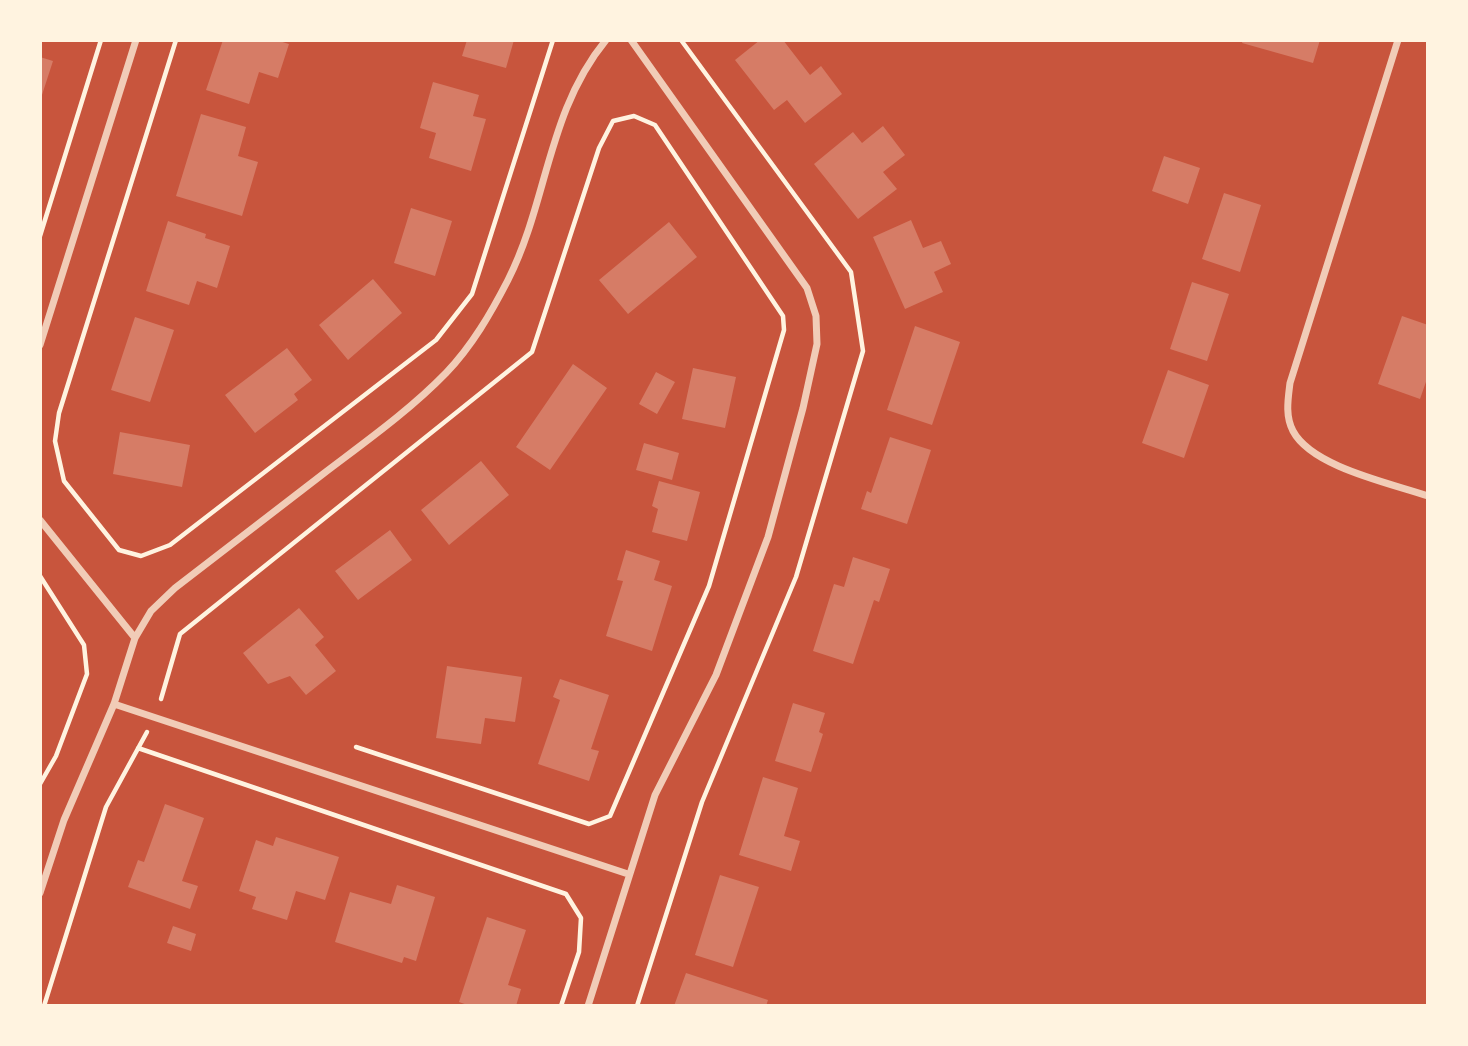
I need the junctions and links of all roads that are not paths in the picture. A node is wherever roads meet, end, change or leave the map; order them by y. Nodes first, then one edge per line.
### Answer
1 (136, 40) edge
2 (606, 40) edge
3 (631, 40) edge
4 (1398, 40) edge
5 (40, 345) edge
6 (1428, 496) edge
7 (40, 520) edge
8 (135, 638) junction
9 (114, 704) junction
10 (628, 874) junction
11 (40, 893) edge
12 (588, 1006) edge

1 - 5 street
2 - 8 street
3 - 10 street
4 - 6 street
7 - 8 street
8 - 9 street
9 - 10 street
9 - 11 street
10 - 12 street

